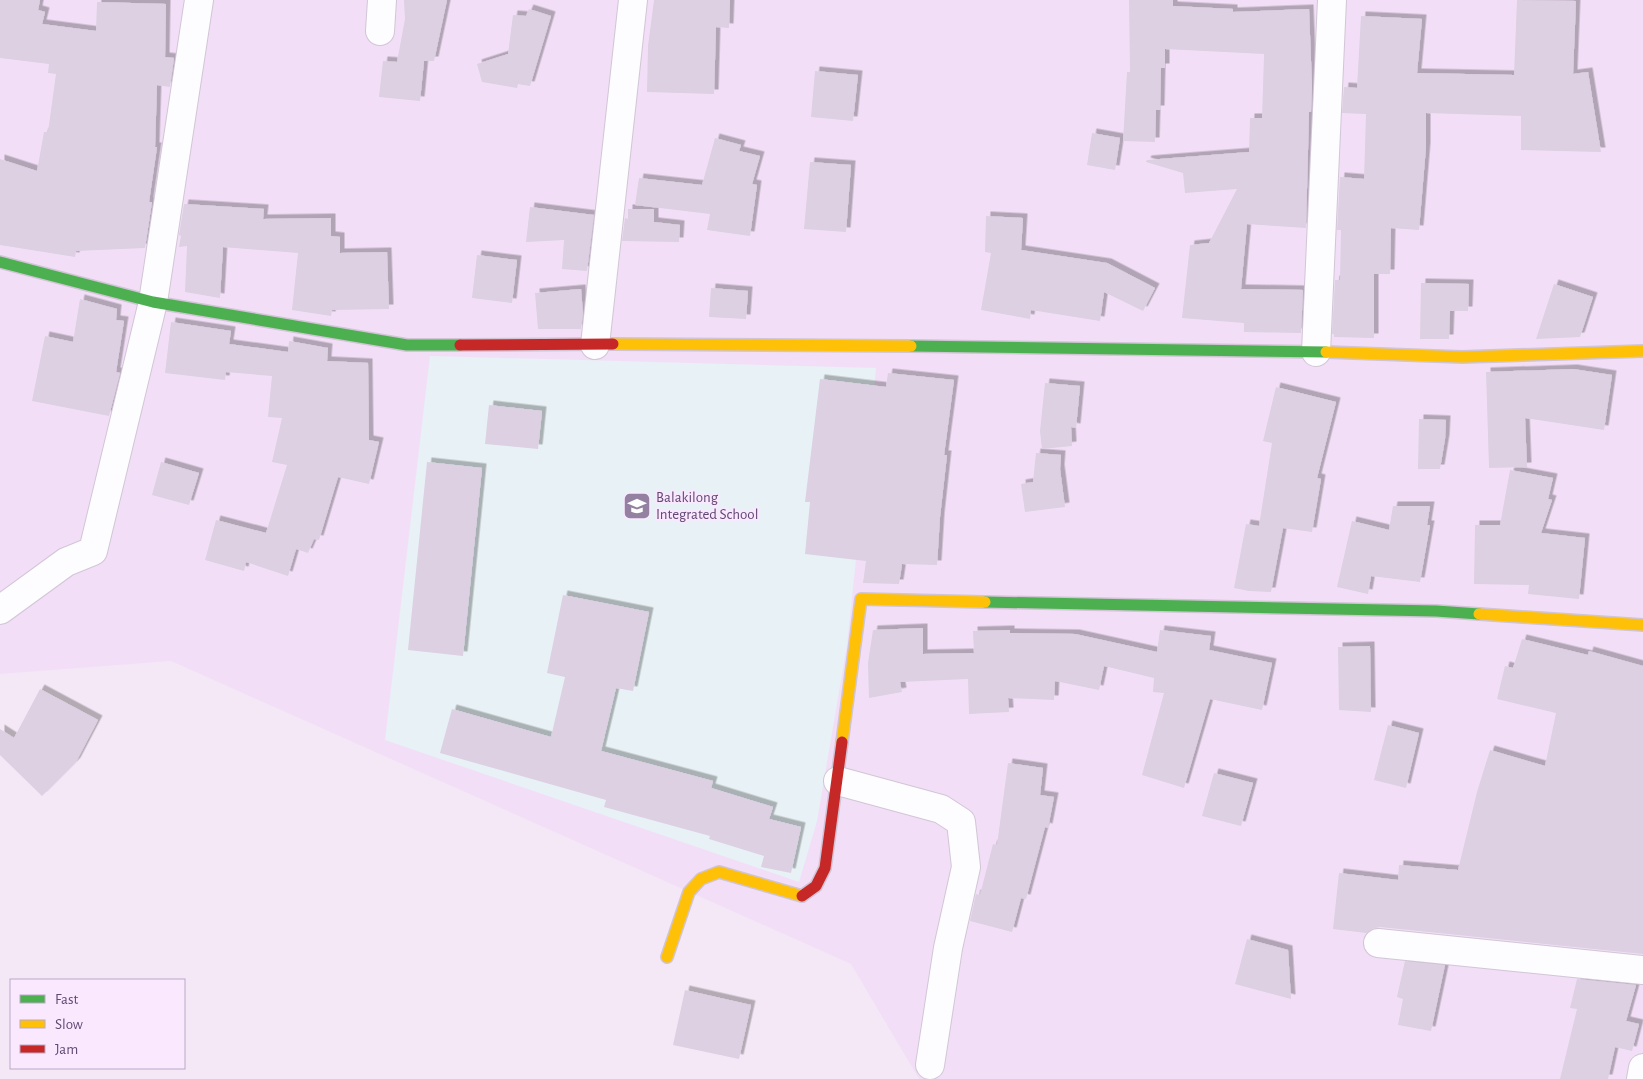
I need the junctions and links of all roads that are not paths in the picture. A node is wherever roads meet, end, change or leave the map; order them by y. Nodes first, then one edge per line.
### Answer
1 (199, 0) edge
2 (382, 0) edge
3 (633, 0) edge
4 (1332, 0) edge
5 (380, 30) dead end
6 (0, 262) edge
7 (153, 302) junction
8 (595, 344) junction
9 (1643, 351) edge
10 (1316, 352) junction
11 (0, 610) edge
12 (1643, 625) edge
13 (838, 781) junction
14 (1378, 943) dead end
15 (667, 957) dead end
16 (1643, 970) edge
17 (930, 1065) dead end
18 (1643, 1068) edge
19 (1641, 1079) edge

1 - 7 street
2 - 5 street
3 - 8 street
4 - 10 street
6 - 7 street
7 - 8 street
7 - 11 street
8 - 10 street
9 - 10 street
12 - 13 street
13 - 15 street
13 - 17 street
14 - 16 street
18 - 19 street

